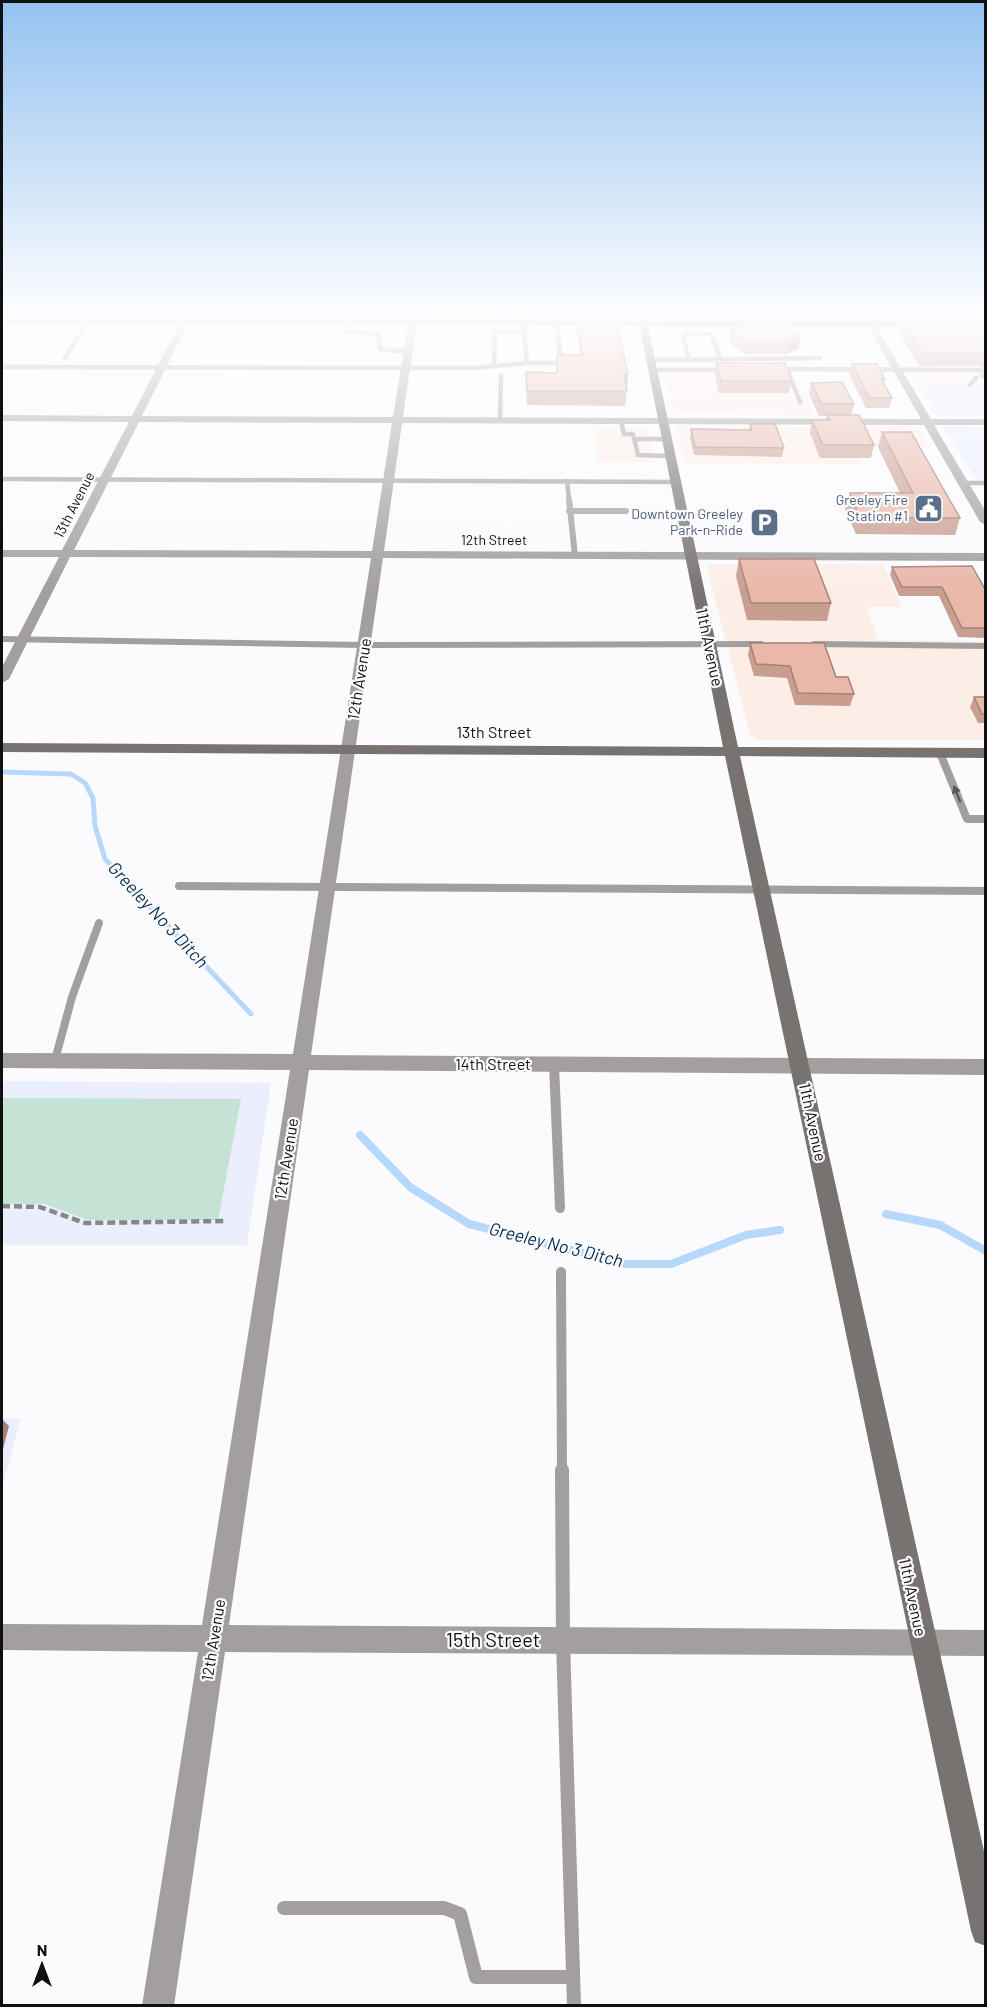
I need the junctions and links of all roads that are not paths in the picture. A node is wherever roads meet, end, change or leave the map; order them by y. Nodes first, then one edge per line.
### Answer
1 (141, 407) edge
2 (400, 407) edge
3 (500, 407) edge
4 (660, 407) edge
5 (919, 407) edge
6 (2, 418) edge
7 (135, 419) junction
8 (398, 420) junction
9 (500, 420) junction
10 (621, 421) junction
11 (663, 421) junction
12 (928, 422) junction
13 (986, 422) edge
14 (634, 439) junction
15 (667, 439) junction
16 (670, 456) junction
17 (2, 479) edge
18 (104, 480) junction
19 (390, 480) junction
20 (567, 481) junction
21 (676, 482) junction
22 (963, 483) junction
23 (986, 483) edge
24 (569, 511) junction
25 (626, 511) dead end
26 (986, 522) edge
27 (2, 553) edge
28 (67, 553) junction
29 (378, 554) junction
30 (575, 556) junction
31 (691, 556) junction
32 (986, 557) edge
33 (2, 639) edge
34 (21, 640) junction
35 (710, 644) junction
36 (774, 644) edge
37 (808, 644) edge
38 (364, 645) junction
39 (986, 646) edge
40 (2, 679) edge
41 (2, 748) edge
42 (348, 750) junction
43 (732, 752) junction
44 (940, 753) junction
45 (986, 753) edge
46 (986, 819) edge
47 (179, 886) dead end
48 (327, 889) junction
49 (762, 891) junction
50 (986, 891) edge
51 (99, 923) dead end
52 (2, 1060) edge
53 (55, 1060) junction
54 (301, 1062) junction
55 (554, 1064) junction
56 (801, 1066) junction
57 (986, 1067) edge
58 (560, 1208) dead end
59 (561, 1272) dead end
60 (2, 1637) edge
61 (213, 1638) junction
62 (563, 1640) junction
63 (923, 1642) junction
64 (986, 1643) edge
65 (284, 1908) dead end
66 (986, 1931) edge
67 (573, 1977) junction
68 (158, 2006) edge
69 (574, 2006) edge

1 - 7 street, 13th Avenue
2 - 8 street, 12th Avenue
3 - 9 lane
4 - 11 main road, 11th Avenue
5 - 12 street
6 - 7 street
7 - 8 street
7 - 18 street, 13th Avenue
8 - 9 street
8 - 19 street, 12th Avenue
9 - 10 street
10 - 11 street
10 - 14 lane
11 - 12 street
11 - 15 main road, 11th Avenue
12 - 13 street
12 - 22 street
14 - 15 lane
14 - 16 lane
15 - 16 main road, 11th Avenue
16 - 21 main road, 11th Avenue
17 - 18 lane
18 - 19 lane
18 - 28 street, 13th Avenue
19 - 20 lane
19 - 29 street, 12th Avenue
20 - 21 lane
20 - 24 lane
21 - 31 main road, 11th Avenue
22 - 23 lane
22 - 26 street
24 - 25 lane
24 - 30 lane
27 - 28 street, 12th Street
28 - 29 street, 12th Street
28 - 34 street, 13th Avenue
29 - 30 street, 12th Street
29 - 38 street, 12th Avenue
30 - 31 street, 12th Street
31 - 32 street, 12th Street
31 - 35 main road, 11th Avenue
33 - 34 lane
34 - 38 lane
34 - 40 street, 13th Avenue
35 - 36 lane
35 - 38 lane
35 - 43 main road, 11th Avenue
37 - 39 lane
38 - 42 street, 12th Avenue
41 - 42 main road, 13th Street
42 - 43 main road, 13th Street
42 - 48 street, 12th Avenue
43 - 44 main road, 13th Street
43 - 49 main road, 11th Avenue
44 - 45 main road, 13th Street
46 -> 44 lane
47 - 48 lane
48 - 49 lane
48 - 54 street, 12th Avenue
49 - 50 lane
49 - 56 main road, 11th Avenue
51 - 53 lane
52 - 53 street, 14th Street
53 - 54 street, 14th Street
54 - 55 street, 14th Street
54 - 61 street, 12th Avenue
55 - 56 street, 14th Street
55 - 58 lane
56 - 57 street, 14th Street
56 - 63 main road, 11th Avenue
59 - 62 lane
60 - 61 street, 15th Street
61 - 62 street, 15th Street
61 - 68 street, 12th Avenue
62 - 63 street, 15th Street
62 - 67 lane
63 - 64 street, 15th Street
63 - 66 main road, 11th Avenue
65 - 67 lane
67 - 69 lane

